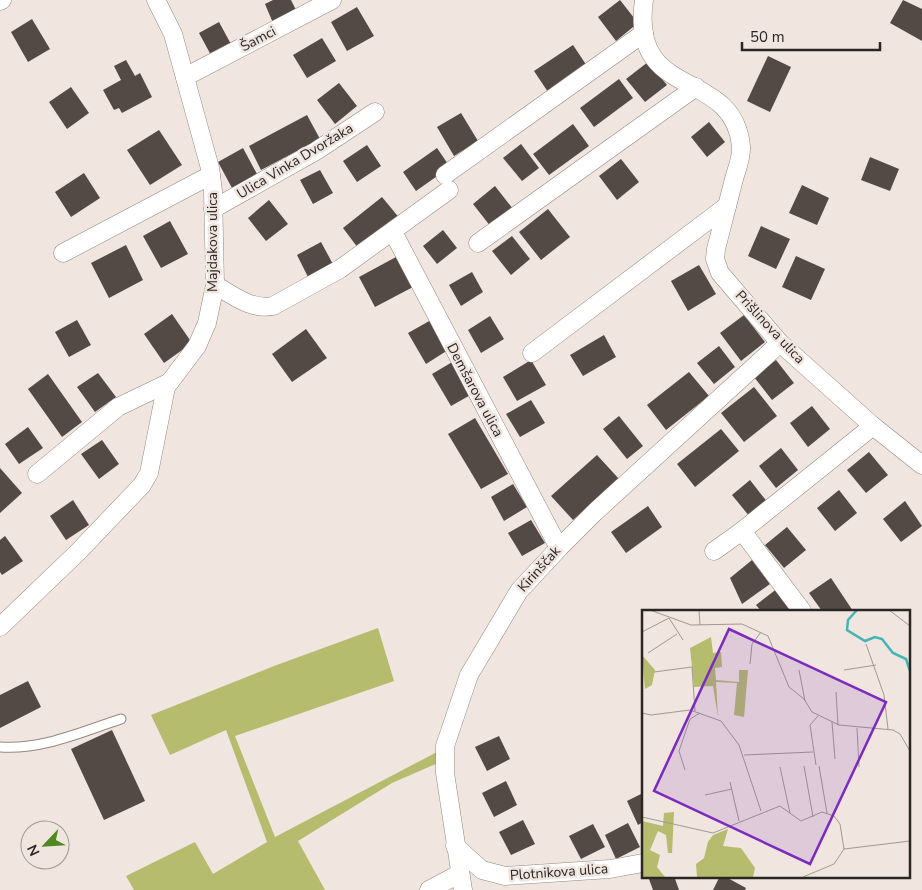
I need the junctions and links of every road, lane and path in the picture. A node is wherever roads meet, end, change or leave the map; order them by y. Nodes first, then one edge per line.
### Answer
1 (156, 0) edge
2 (332, 0) edge
3 (644, 0) edge
4 (644, 33) junction
5 (185, 77) junction
6 (696, 87) junction
7 (375, 112) dead end
8 (211, 175) junction
9 (727, 206) junction
10 (214, 209) junction
11 (392, 232) junction
12 (478, 243) dead end
13 (63, 253) dead end
14 (215, 285) junction
15 (780, 343) junction
16 (532, 353) dead end
17 (170, 382) junction
18 (873, 426) junction
19 (922, 466) edge
20 (37, 474) dead end
21 (742, 531) junction
22 (559, 548) junction
23 (714, 551) dead end
24 (801, 610) edge
25 (0, 627) edge
26 (120, 719) dead end
27 (0, 747) edge
28 (455, 846) junction
29 (642, 863) edge
30 (461, 882) edge
31 (430, 890) edge

1 - 5 street, Majdakova ulica
2 - 5 street, Šamci
3 - 4 street, Prišlinova ulica
4 - 6 street, Prišlinova ulica
4 - 11 street
5 - 8 street, Majdakova ulica
6 - 9 street, Prišlinova ulica
6 - 12 street
7 - 10 street, Ulica Vinka Dvoržaka
8 - 10 street, Majdakova ulica
8 - 13 street
9 - 15 street, Prišlinova ulica
9 - 16 street
10 - 14 street, Majdakova ulica
11 - 14 street
11 - 22 street, Demšarova ulica
14 - 17 street, Majdakova ulica
15 - 18 street, Prišlinova ulica
15 - 22 street, Kirinščak
17 - 20 street
17 - 25 street, Majdakova ulica
18 - 19 street, Prišlinova ulica
18 - 21 street
21 - 23 street
21 - 24 street
22 - 28 street, Kirinščak
26 - 27 lane
28 - 29 street, Plotnikova ulica
28 - 30 street, Kirinščak
30 - 31 street, Kirinščak

